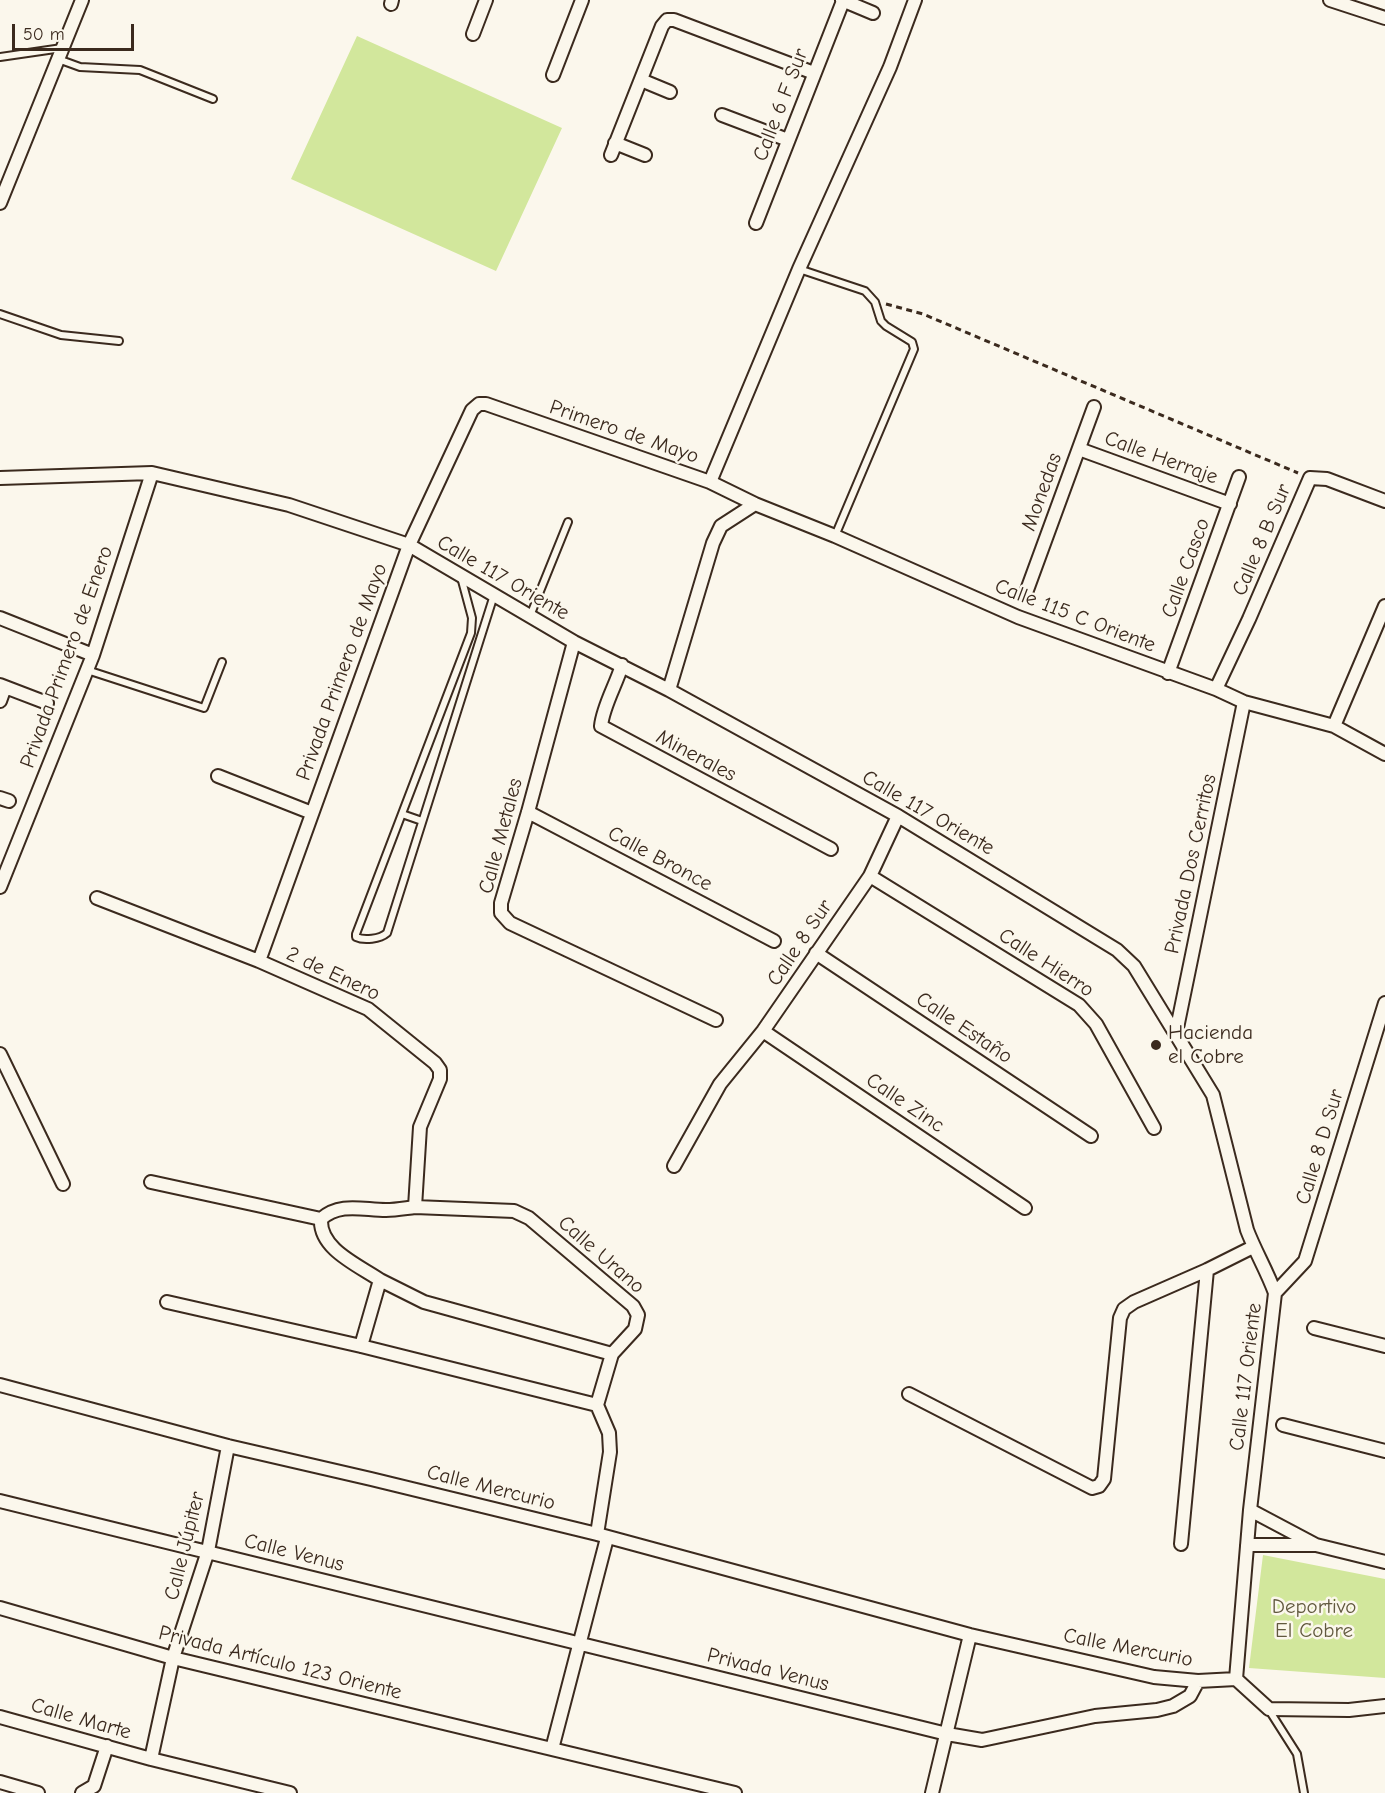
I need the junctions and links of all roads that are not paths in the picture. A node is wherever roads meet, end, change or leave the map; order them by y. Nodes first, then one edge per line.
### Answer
1 (82, 0) edge
2 (486, 0) edge
3 (582, 0) edge
4 (842, 0) edge
5 (915, 0) edge
6 (1330, 0) edge
7 (873, 13) dead end
8 (1385, 18) edge
9 (473, 34) dead end
10 (61, 53) junction
11 (0, 57) edge
12 (814, 73) junction
13 (553, 75) dead end
14 (641, 80) junction
15 (670, 92) dead end
16 (213, 99) dead end
17 (722, 115) dead end
18 (788, 140) junction
19 (645, 155) dead end
20 (0, 203) edge
21 (756, 223) dead end
22 (799, 269) junction
23 (0, 314) edge
24 (119, 342) dead end
25 (479, 404) joint
26 (1094, 407) dead end
27 (1079, 449) junction
28 (152, 473) junction
29 (1239, 477) dead end
30 (0, 478) edge
31 (710, 482) junction
32 (1385, 501) edge
33 (754, 504) junction
34 (1230, 504) junction
35 (568, 522) dead end
36 (835, 536) junction
37 (409, 545) junction
38 (460, 576) junction
39 (1027, 590) dead end
40 (494, 595) junction
41 (1385, 606) edge
42 (530, 616) junction
43 (0, 618) edge
44 (574, 642) junction
45 (93, 655) junction
46 (222, 662) dead end
47 (622, 665) junction
48 (87, 670) junction
49 (1167, 673) junction
50 (3, 686) edge
51 (1216, 689) junction
52 (669, 690) junction
53 (0, 701) edge
54 (1244, 702) junction
55 (47, 703) dead end
56 (441, 712) junction
57 (455, 718) junction
58 (1334, 726) junction
59 (1385, 754) edge
60 (218, 776) dead end
61 (528, 812) junction
62 (312, 813) junction
63 (402, 814) junction
64 (898, 816) junction
65 (422, 821) junction
66 (831, 849) dead end
67 (870, 876) junction
68 (0, 887) edge
69 (97, 898) dead end
70 (774, 941) dead end
71 (816, 953) junction
72 (259, 961) junction
73 (1385, 1003) edge
74 (716, 1020) dead end
75 (764, 1031) junction
76 (1176, 1033) junction
77 (0, 1054) edge
78 (1155, 1128) dead end
79 (1091, 1136) dead end
80 (674, 1166) dead end
81 (151, 1182) dead end
82 (63, 1184) dead end
83 (415, 1207) junction
84 (1025, 1208) dead end
85 (321, 1219) junction
86 (1253, 1247) junction
87 (1207, 1270) junction
88 (380, 1280) junction
89 (1275, 1293) junction
90 (167, 1302) dead end
91 (1314, 1328) dead end
92 (361, 1346) junction
93 (1385, 1346) edge
94 (612, 1354) junction
95 (0, 1385) edge
96 (909, 1394) dead end
97 (597, 1405) junction
98 (1283, 1425) dead end
99 (228, 1446) junction
100 (1385, 1451) edge
101 (0, 1500) edge
102 (1250, 1510) junction
103 (602, 1536) junction
104 (1181, 1544) dead end
105 (1247, 1545) junction
106 (1316, 1545) junction
107 (208, 1551) junction
108 (1385, 1562) edge
109 (0, 1608) edge
110 (970, 1635) junction
111 (579, 1644) junction
112 (174, 1659) junction
113 (1236, 1679) junction
114 (1198, 1681) junction
115 (1385, 1706) edge
116 (1269, 1709) junction
117 (0, 1717) edge
118 (947, 1734) junction
119 (107, 1746) junction
120 (552, 1749) junction
121 (151, 1760) junction
122 (0, 1782) edge
123 (38, 1793) edge
124 (82, 1793) edge
125 (290, 1793) edge
126 (735, 1793) edge
127 (932, 1793) edge
128 (1304, 1793) edge

1 - 10 street
2 - 9 street
3 - 13 street
4 - 7 street
4 - 12 street, Calle 6 F Sur
5 - 22 street
6 - 8 street
10 - 11 lane
10 - 16 lane
10 - 20 street
12 - 14 street
12 - 18 street, Calle 6 F Sur
14 - 15 street
14 - 19 street
17 - 18 street
18 - 21 street, Calle 6 F Sur
22 - 31 street
22 - 36 lane
23 - 24 lane
25 - 31 street, Primero de Mayo
25 - 37 street, Privada Primero de Mayo
26 - 27 street, Monedas
27 - 34 street, Calle Herraje
27 - 39 street, Monedas
28 - 30 street, Calle 117 Oriente
28 - 37 street, Calle 117 Oriente
28 - 45 street, Privada Primero de Enero
29 - 34 street, Calle Casco
31 - 33 street, Primero de Mayo
32 - 51 street, Calle 8 B Sur
33 - 36 street, Calle 115 C Oriente
33 - 52 street
34 - 49 street, Calle Casco
35 - 42 lane
36 - 49 street, Calle 115 C Oriente
37 - 38 street, Calle 117 Oriente
37 - 62 street, Privada Primero de Mayo
38 - 40 street, Calle 117 Oriente
38 - 56 lane
40 - 42 street, Calle 117 Oriente
40 - 57 lane
41 - 58 street
42 - 44 street, Calle 117 Oriente
43 - 45 street
44 - 47 street, Calle 117 Oriente
44 - 61 street, Calle Metales
45 - 48 street, Privada Primero de Enero
46 - 48 lane
47 - 52 street, Calle 117 Oriente
47 - 66 street, Minerales
48 - 68 street, Privada Primero de Enero
49 - 51 street, Calle 115 C Oriente
50 - 53 street
50 - 55 street
51 - 54 street, Calle 115 C Oriente
52 - 64 street, Calle 117 Oriente
54 - 58 street, Calle 115 C Oriente
54 - 76 street, Privada Dos Cerritos
56 - 57 lane
56 - 63 lane
57 - 65 lane
58 - 59 street, Calle 115 C Oriente
60 - 62 street
61 - 70 street, Calle Bronce
61 - 74 street, Calle Metales
62 - 72 street, Privada Primero de Mayo
63 - 65 lane
63 - 65 lane
64 - 67 street, Calle 8 Sur
64 - 76 street, Calle 117 Oriente
67 - 71 street, Calle 8 Sur
67 - 78 street, Calle Hierro
69 - 72 street
71 - 75 street, Calle 8 Sur
71 - 79 street, Calle Estaño
72 - 83 street, 2 de Enero
73 - 89 street, Calle 8 D Sur
75 - 80 street, Calle 8 Sur
75 - 84 street, Calle Zinc
76 - 86 street, Calle 117 Oriente
77 - 82 street
81 - 85 street
83 - 85 street
83 - 94 street, Calle Urano
85 - 88 street
86 - 87 street
86 - 89 street, Calle 117 Oriente
87 - 96 street
87 - 104 street
88 - 92 street
88 - 94 street
89 - 102 street, Calle 117 Oriente
90 - 92 street
91 - 93 street
92 - 97 street
94 - 97 street, Calle Urano
95 - 99 street, Calle Mercurio
97 - 103 street
98 - 100 street
99 - 103 street, Calle Mercurio
99 - 107 street, Calle Júpiter
101 - 107 street, Calle Venus
102 - 105 street, Calle 117 Oriente
102 - 106 street
103 - 110 street, Calle Mercurio
103 - 111 street
105 - 106 street
105 - 113 street, Calle 117 Oriente
106 - 108 street
107 - 111 street, Calle Venus
107 - 112 street, Calle Júpiter
109 - 112 street, Privada Artículo 123 Oriente
110 - 114 street, Calle Mercurio
110 - 118 street
111 - 118 street, Privada Venus
111 - 120 street
112 - 120 street, Privada Artículo 123 Oriente
112 - 121 street, Calle Júpiter
113 - 114 street, Calle Mercurio
113 - 116 street
114 - 118 street, Privada Venus
115 - 116 street
116 - 128 lane
117 - 119 street, Calle Marte
118 - 127 street
119 - 121 street, Calle Marte
119 - 124 street
120 - 126 street, Privada Artículo 123 Oriente
121 - 125 street, Calle Marte
122 - 123 street

